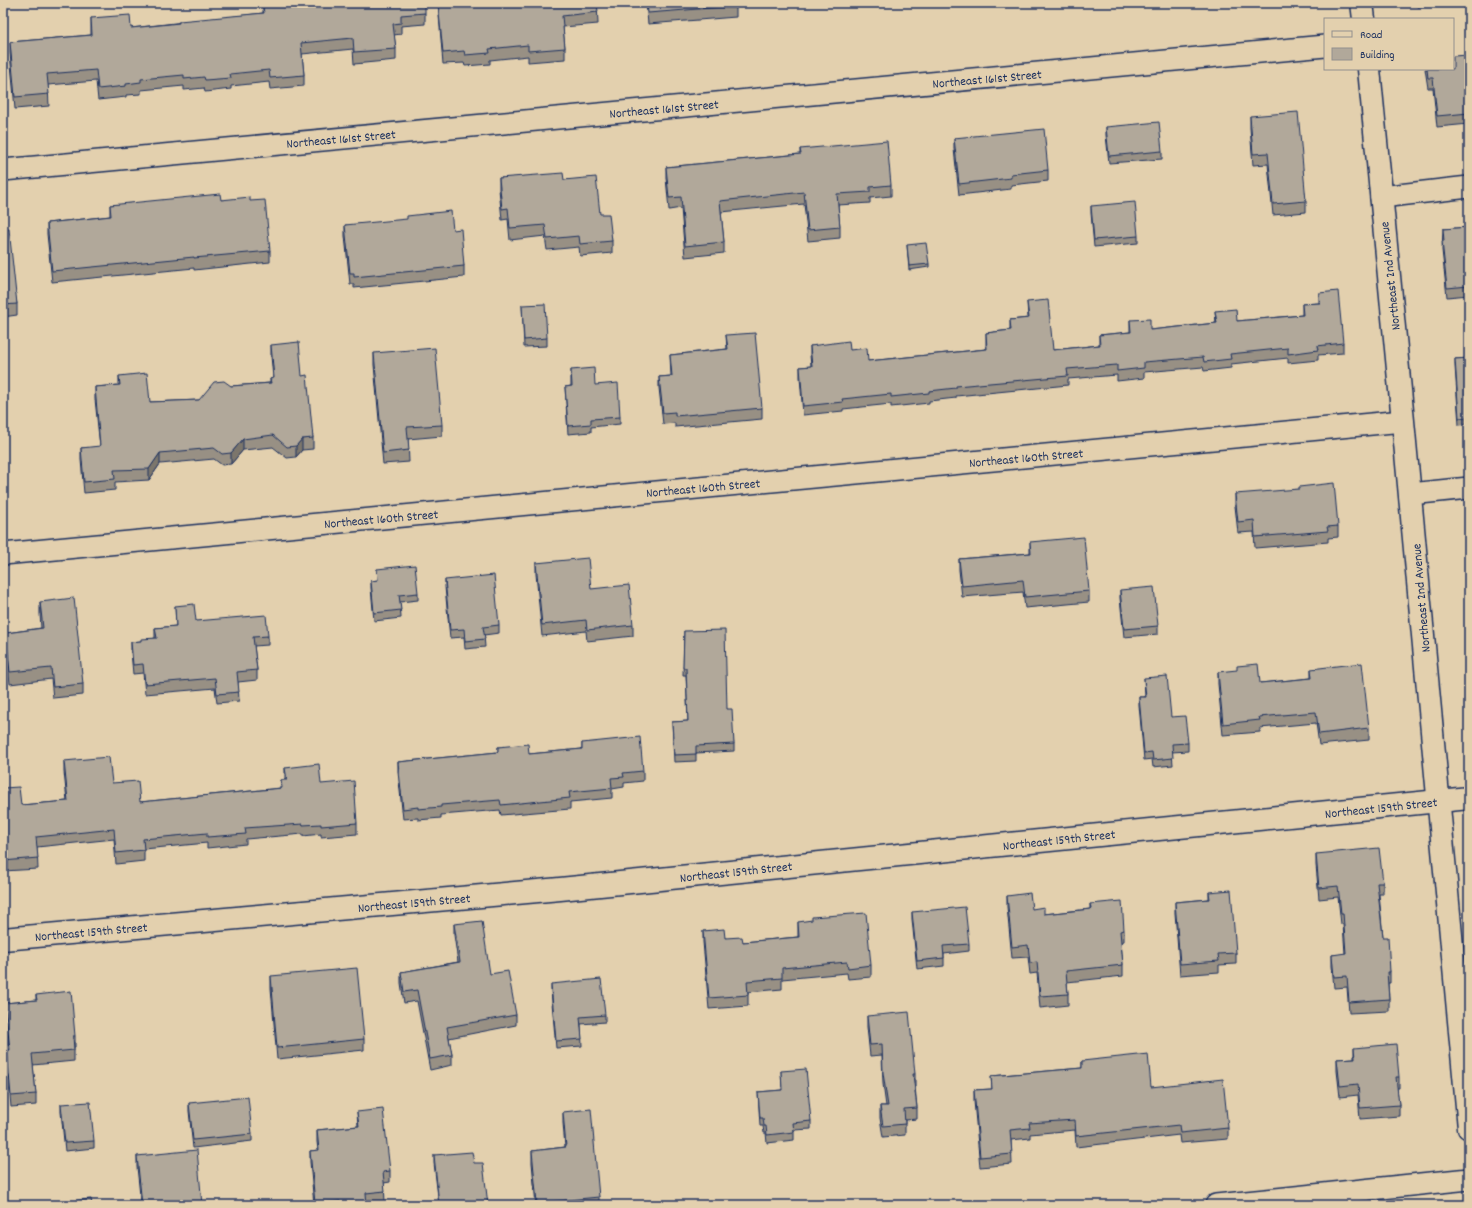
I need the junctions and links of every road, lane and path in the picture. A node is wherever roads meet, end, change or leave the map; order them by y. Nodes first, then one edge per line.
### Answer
1 (1362, 3) edge
2 (1364, 18) edge
3 (1324, 46) edge
4 (1369, 70) edge
5 (3, 170) edge
6 (1469, 187) edge
7 (1381, 197) junction
8 (1403, 421) junction
9 (1469, 488) edge
10 (1410, 494) junction
11 (3, 554) edge
12 (1469, 798) edge
13 (1439, 801) junction
14 (3, 939) edge
15 (1469, 1128) edge
16 (1469, 1179) edge
17 (1216, 1205) edge

1 - 2 street
3 - 5 street, Northeast 161st Street
4 - 7 street, Northeast 2nd Avenue
6 - 7 street
7 - 8 street, Northeast 2nd Avenue
8 - 10 street, Northeast 2nd Avenue
8 - 11 street, Northeast 160th Street
9 - 10 street
10 - 13 street, Northeast 2nd Avenue
12 - 13 street, Northeast 159th Street
13 - 14 street, Northeast 159th Street
13 - 15 street, Northeast 2nd Avenue
16 - 17 street

